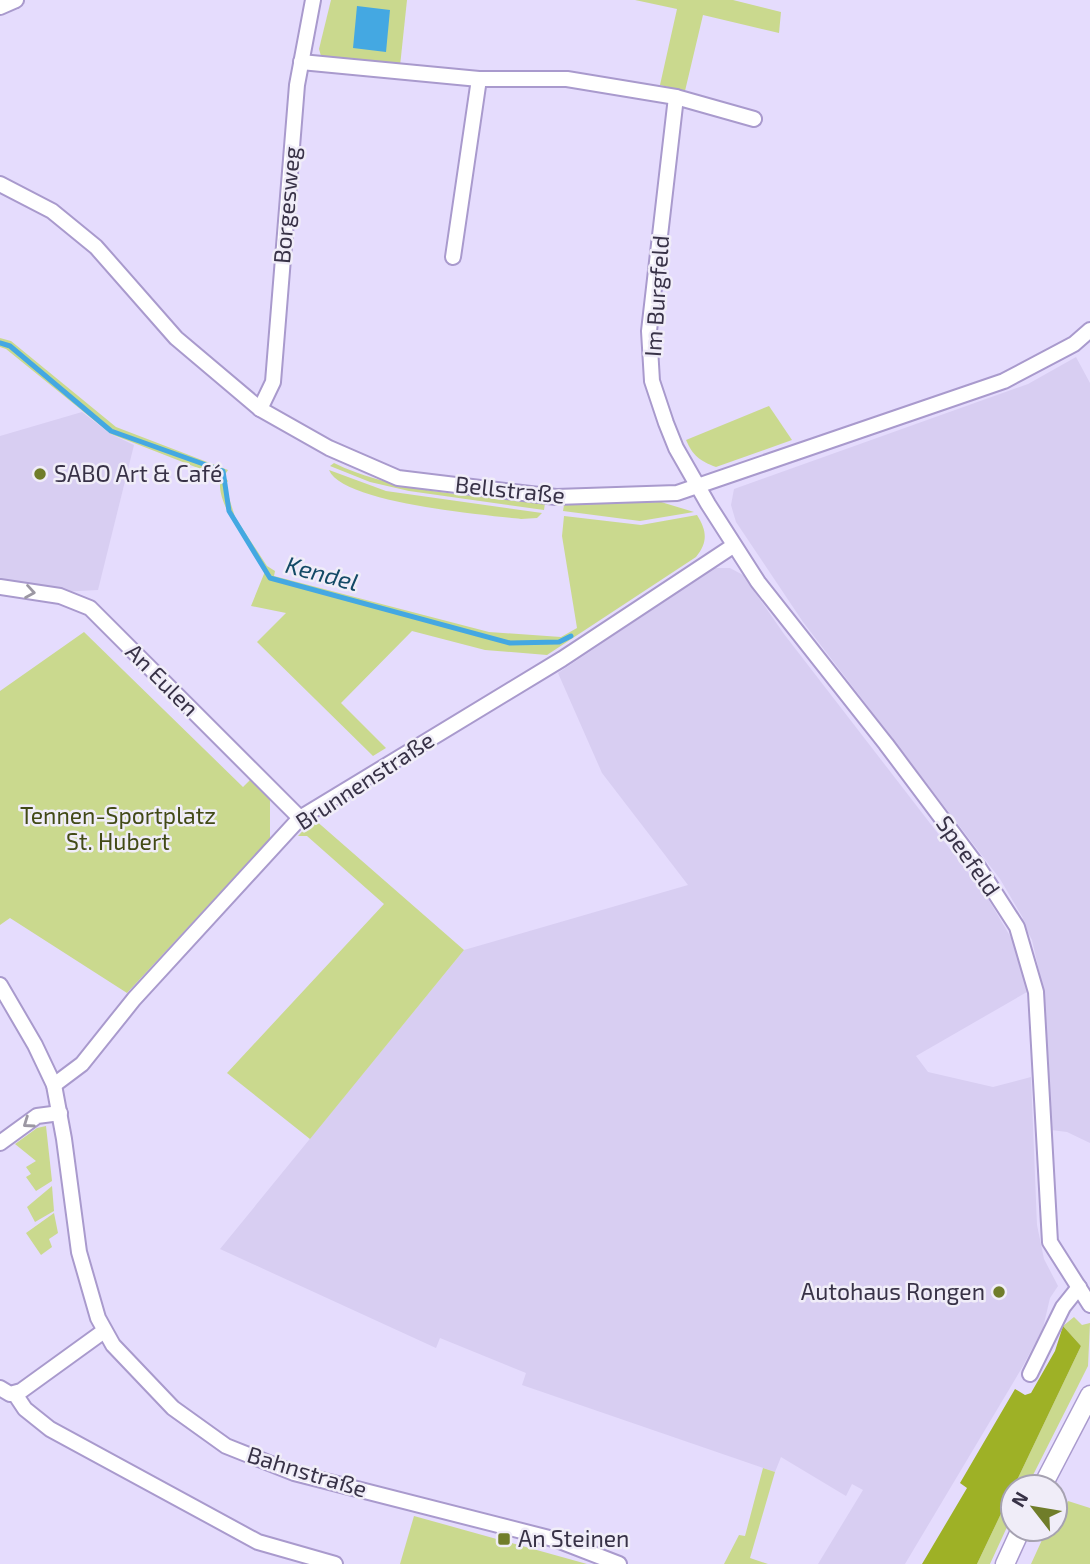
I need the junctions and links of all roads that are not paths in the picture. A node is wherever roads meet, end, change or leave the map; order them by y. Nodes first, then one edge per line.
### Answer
1 (16, 0) edge
2 (313, 0) edge
3 (0, 7) edge
4 (302, 62) junction
5 (479, 79) junction
6 (676, 97) junction
7 (754, 119) dead end
8 (0, 184) edge
9 (453, 257) dead end
10 (1090, 330) edge
11 (260, 409) junction
12 (698, 486) junction
13 (733, 546) junction
14 (0, 587) edge
15 (300, 818) junction
16 (0, 985) edge
17 (54, 1085) junction
18 (60, 1113) junction
19 (0, 1143) edge
20 (1085, 1287) edge
21 (1090, 1305) edge
22 (104, 1331) junction
23 (1030, 1374) dead end
24 (0, 1388) edge
25 (15, 1394) junction
26 (1090, 1395) edge
27 (1049, 1473) edge
28 (1015, 1543) edge
29 (335, 1564) edge
30 (618, 1564) edge
31 (1005, 1564) edge

1 - 3 street
2 - 4 street, Borgesweg
4 - 5 street
4 - 11 street, Borgesweg
5 - 6 street
5 - 9 street
6 - 7 street
6 - 12 street, Im Burgfeld
8 - 11 street, Bellstraße
10 - 12 street, Bellstraße
11 - 12 street, Bellstraße
12 - 13 street, Speefeld
13 - 15 street, Brunnenstraße
13 - 20 street, Speefeld
14 -> 15 street, An Eulen
15 - 17 street, Brunnenstraße
16 - 17 street, Bahnstraße
17 - 18 street, Bahnstraße
18 -> 19 street
18 - 22 street, Bahnstraße
20 - 21 street, Speefeld
20 - 23 street
22 - 25 street
22 - 30 street, Bahnstraße
24 - 25 street
25 - 29 street
26 - 27 street
28 - 31 street

